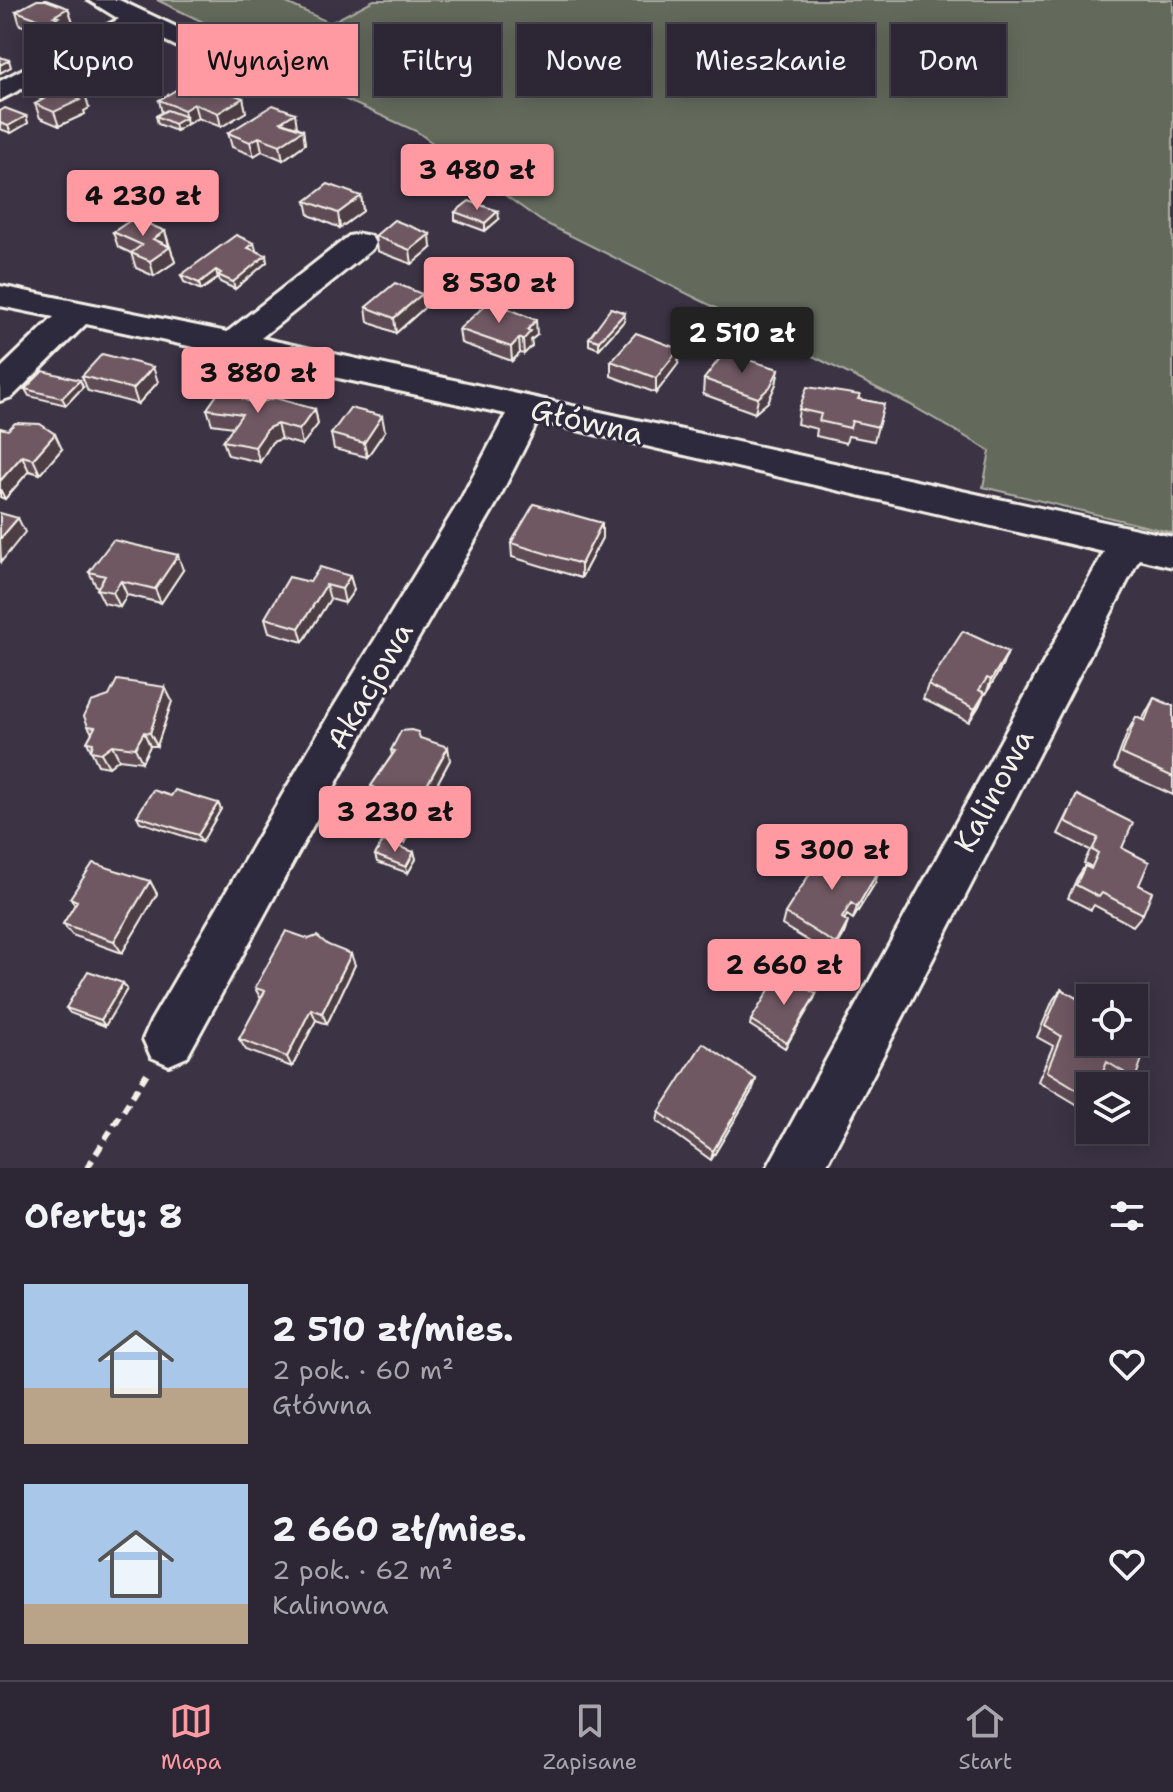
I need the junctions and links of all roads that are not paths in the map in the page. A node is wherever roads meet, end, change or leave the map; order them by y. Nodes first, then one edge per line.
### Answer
1 (100, 0) edge
2 (137, 19) junction
3 (178, 35) edge
4 (0, 92) edge
5 (360, 243) dead end
6 (0, 296) edge
7 (78, 313) junction
8 (233, 344) junction
9 (0, 389) edge
10 (527, 408) junction
11 (1151, 547) edge
12 (169, 1039) road end
13 (795, 1168) edge

1 - 2 street
2 - 3 street
2 - 4 street
5 - 8 street
6 - 7 street, Główna
7 - 8 street, Główna
7 - 9 street
8 - 10 street, Główna
10 - 11 street, Główna
10 - 12 street, Akacjowa
11 - 13 street, Kalinowa

